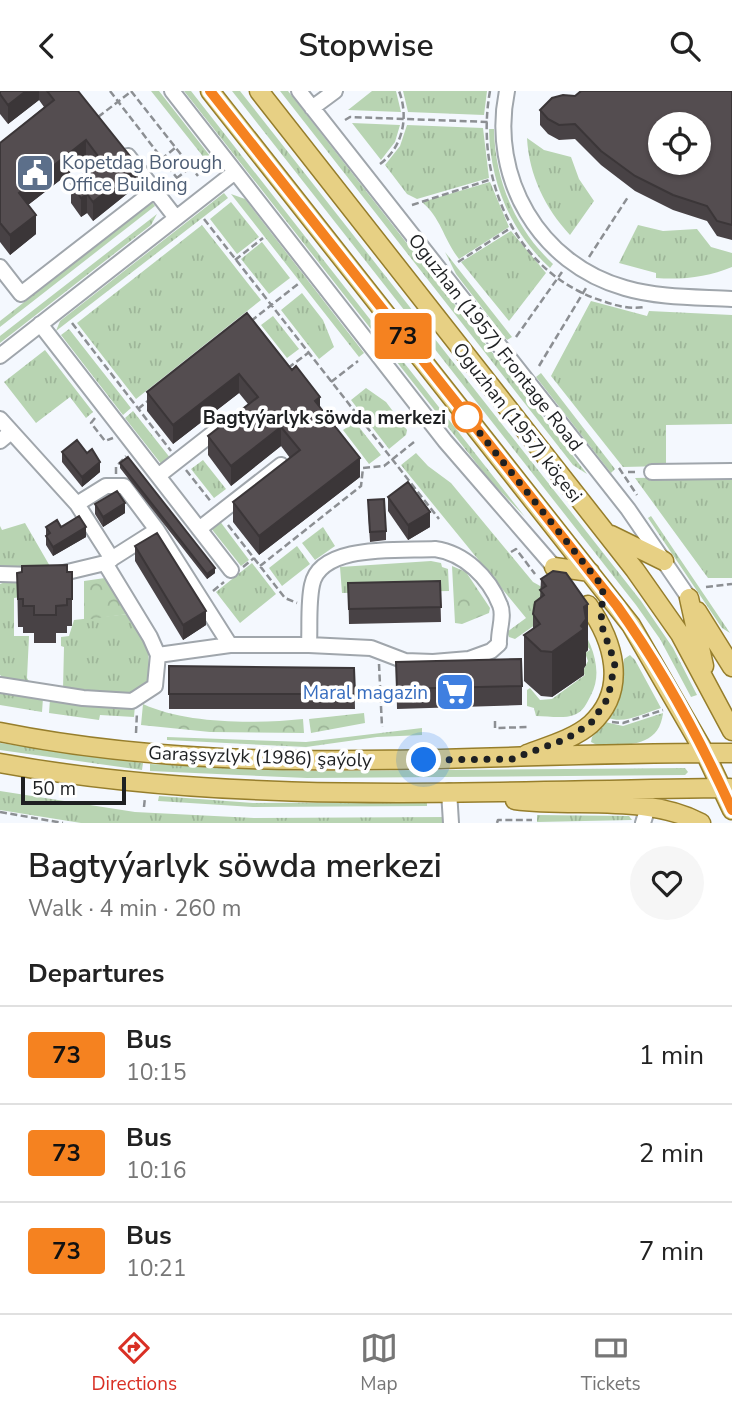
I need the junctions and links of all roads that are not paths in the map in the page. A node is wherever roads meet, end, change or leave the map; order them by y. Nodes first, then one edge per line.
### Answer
1 (172, 91) edge
2 (210, 91) edge
3 (259, 91) edge
4 (299, 91) edge
5 (335, 91) edge
6 (507, 91) edge
7 (312, 108) junction
8 (120, 146) edge
9 (235, 172) junction
10 (160, 188) junction
11 (176, 218) junction
12 (0, 267) edge
13 (732, 299) edge
14 (40, 324) junction
15 (0, 356) edge
16 (0, 419) edge
17 (229, 420) edge
18 (6, 437) edge
19 (281, 465) edge
20 (732, 471) edge
21 (652, 472) dead end
22 (158, 475) junction
23 (77, 504) junction
24 (199, 529) junction
25 (157, 530) junction
26 (606, 532) junction
27 (108, 561) junction
28 (664, 561) junction
29 (554, 567) junction
30 (236, 570) road end
31 (590, 572) junction
32 (0, 574) edge
33 (603, 587) junction
34 (580, 595) joint
35 (689, 598) junction
36 (601, 624) junction
37 (230, 645) junction
38 (309, 645) junction
39 (158, 655) junction
40 (732, 667) edge
41 (0, 685) edge
42 (709, 685) junction
43 (0, 731) edge
44 (732, 731) edge
45 (705, 753) junction
46 (732, 753) edge
47 (512, 759) junction
48 (0, 763) edge
49 (727, 788) edge
50 (449, 791) junction
51 (732, 810) edge
52 (645, 815) edge
53 (452, 823) edge
54 (701, 823) edge

1 - 9 street
2 - 31 main road, Oguzhan (1957) köçesi
3 - 26 main road, Oguzhan (1957) köçesi
4 - 7 street, Oguzhan (1957) Frontage Road
5 - 7 street
6 - 13 street
7 - 28 street, Oguzhan (1957) Frontage Road
8 - 10 street
9 - 11 street
9 - 29 street
10 - 11 street
10 - 12 street
11 - 14 street
14 - 15 street
14 - 22 street
16 - 18 street
17 - 22 street
18 - 23 street
19 - 24 street
20 - 21 street
22 - 24 street
23 - 25 street
23 - 27 street
24 - 30 street
25 - 27 street
25 - 37 street
26 - 28 main road
26 - 42 main road, Oguzhan (1957) köçesi
27 - 32 street
27 - 39 street
28 - 35 street, Oguzhan (1957) Frontage Road
29 - 31 main road
29 - 34 street
31 - 33 main road, Oguzhan (1957) köçesi
33 - 36 main road
33 - 45 main road, Oguzhan (1957) köçesi
34 - 36 main road
35 - 40 main road
35 - 42 main road
36 - 47 main road
37 - 38 street
37 - 39 street
38 - 38 street
39 - 41 street
42 - 44 main road, Oguzhan (1957) köçesi
43 - 47 main road, Garaşsyzlyk (1986) şaýoly
45 - 46 main road, Garaşsyzlyk (1986) şaýoly
45 - 47 main road, Garaşsyzlyk (1986) şaýoly
45 - 49 main road, Oguzhan (1957) köçesi
48 - 50 main road, Garaşsyzlyk (1986) şaýoly
49 - 50 main road, Garaşsyzlyk (1986) şaýoly
49 - 51 main road, Oguzhan (1957) köçesi
50 - 52 main road
50 - 53 street
52 - 54 main road

